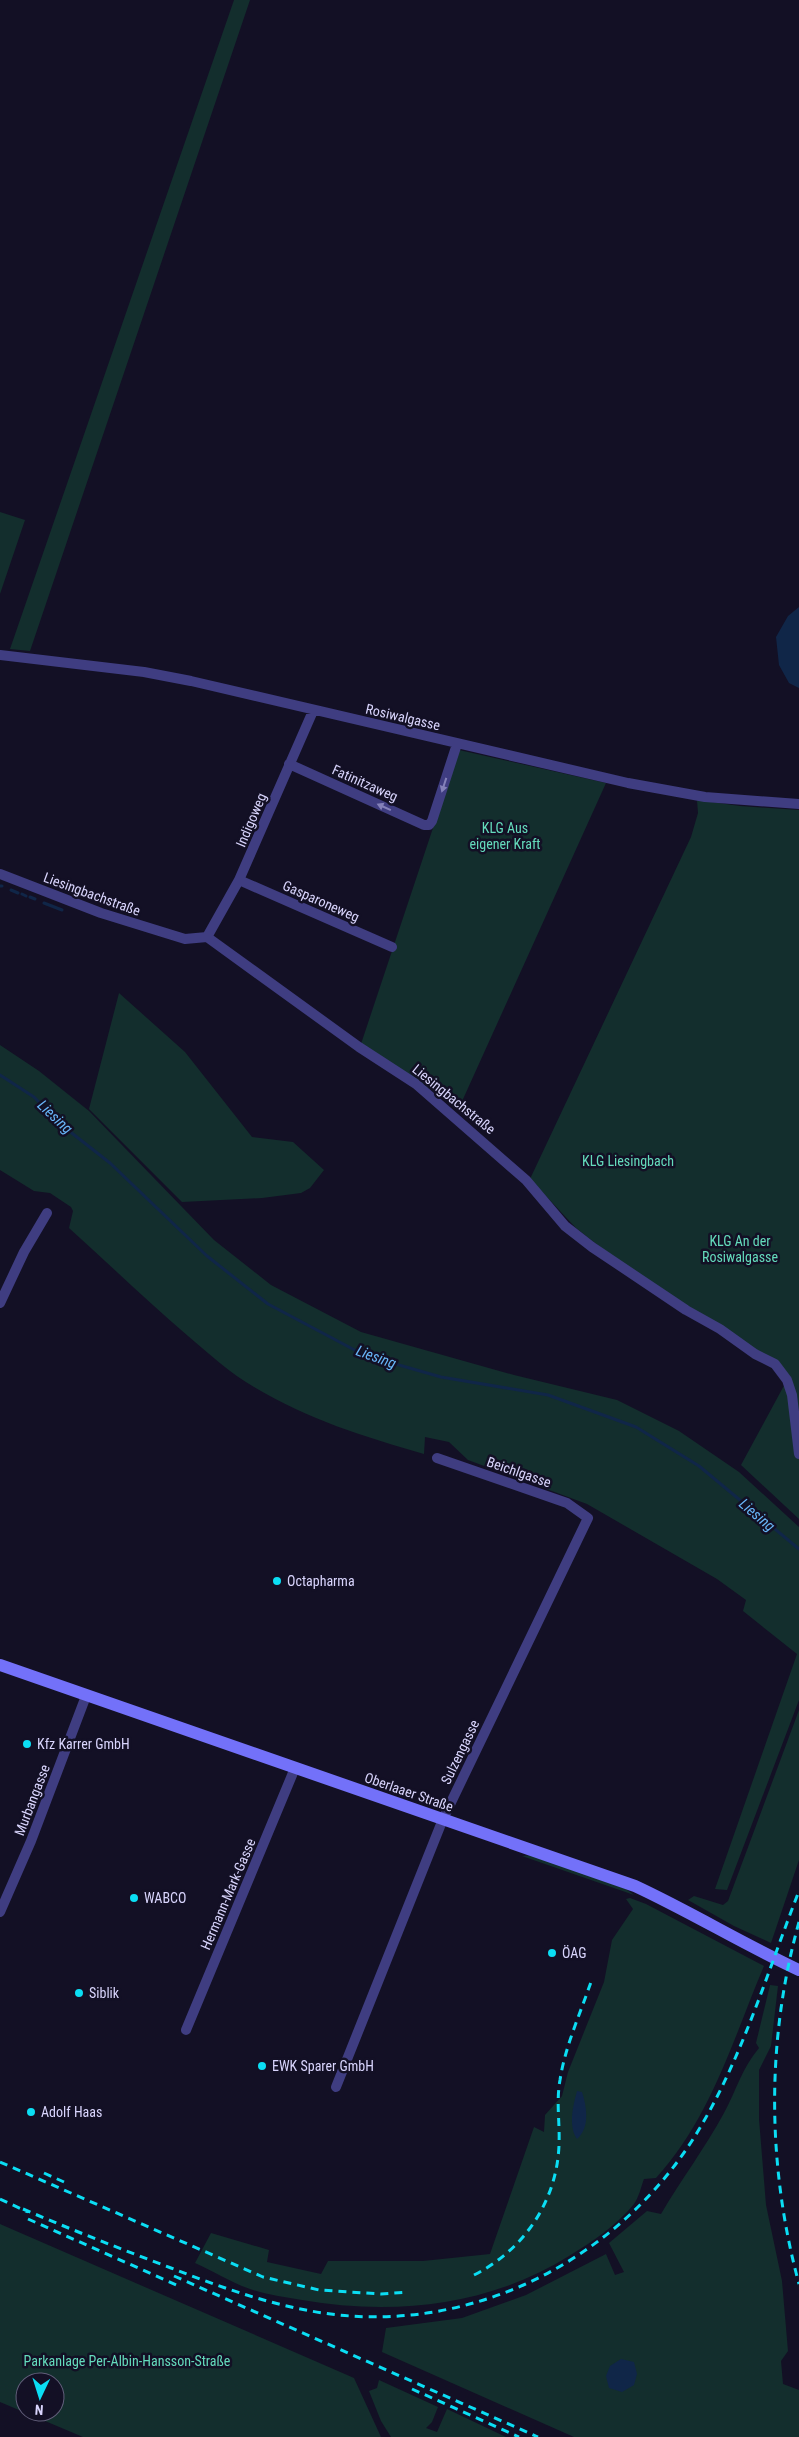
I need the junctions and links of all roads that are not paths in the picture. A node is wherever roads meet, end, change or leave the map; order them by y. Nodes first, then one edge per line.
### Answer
1 (0, 654) edge
2 (313, 711) junction
3 (457, 744) junction
4 (290, 764) junction
5 (799, 804) edge
6 (0, 874) edge
7 (239, 880) junction
8 (207, 937) junction
9 (392, 948) dead end
10 (47, 1214) dead end
11 (0, 1303) edge
12 (799, 1454) edge
13 (437, 1458) dead end
14 (588, 1518) joint
15 (0, 1665) edge
16 (86, 1696) junction
17 (295, 1768) junction
18 (443, 1819) junction
19 (0, 1912) edge
20 (799, 1970) edge
21 (186, 2030) dead end
22 (336, 2087) dead end

1 - 2 street, Rosiwalgasse
2 - 3 street, Rosiwalgasse
2 - 4 street, Indigoweg
3 -> 4 street, Fatinitzaweg
3 - 5 street, Rosiwalgasse
4 - 7 street, Indigoweg
6 - 8 street, Liesingbachstraße
7 - 8 street, Indigoweg
7 - 9 street, Gasparoneweg
8 - 12 street, Liesingbachstraße
10 - 11 street
13 - 14 street, Beichlgasse
14 - 18 street, Sulzengasse
15 - 16 main road, Oberlaaer Straße
16 - 17 main road, Oberlaaer Straße
16 - 19 street, Murbangasse
17 - 18 main road, Oberlaaer Straße
17 - 21 street, Hermann-Mark-Gasse
18 - 20 main road, Oberlaaer Straße
18 - 22 street, Sulzengasse

